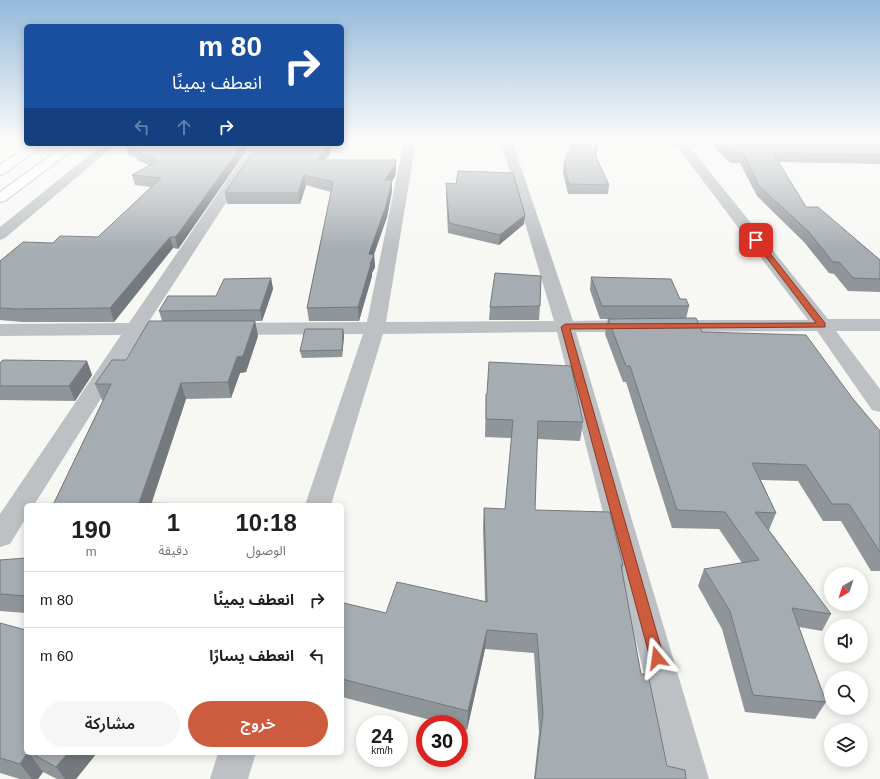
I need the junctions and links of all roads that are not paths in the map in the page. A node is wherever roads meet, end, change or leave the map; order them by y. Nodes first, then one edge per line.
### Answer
1 (28, 177) edge
2 (70, 177) edge
3 (236, 177) edge
4 (403, 177) edge
5 (518, 177) edge
6 (707, 177) edge
7 (0, 198) edge
8 (0, 235) edge
9 (880, 324) edge
10 (822, 325) junction
11 (565, 327) junction
12 (375, 328) junction
13 (135, 329) junction
14 (189, 329) edge
15 (212, 329) edge
16 (0, 330) edge
17 (880, 405) edge
18 (319, 503) edge
19 (0, 536) edge
20 (236, 755) edge
21 (229, 779) edge
22 (690, 779) edge

1 - 7 main road
2 - 8 street
3 - 13 street
4 - 12 street
5 - 11 street
6 - 10 street
9 - 10 street
10 - 11 street
10 - 17 street
11 - 12 street
11 - 22 street
12 - 15 street
12 - 18 street
13 - 14 street
13 - 16 street
13 - 19 street
20 - 21 street

